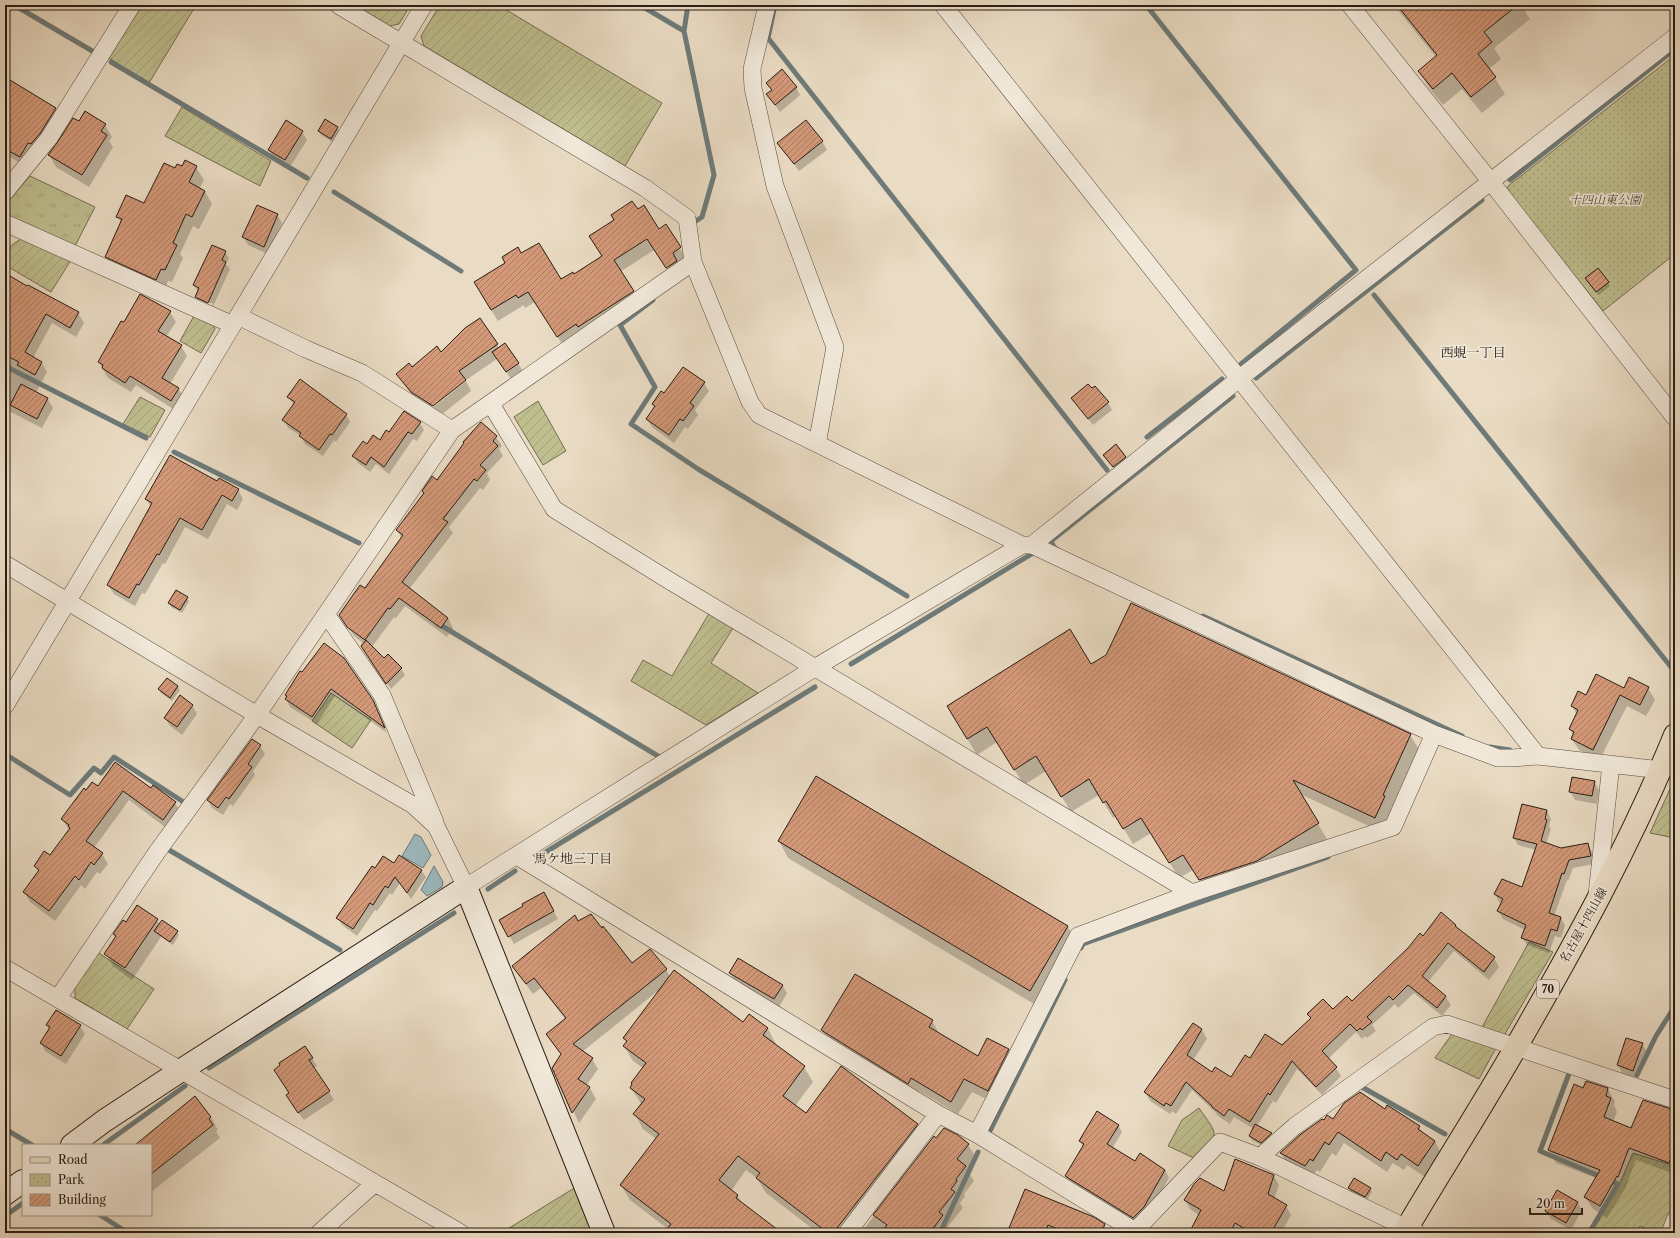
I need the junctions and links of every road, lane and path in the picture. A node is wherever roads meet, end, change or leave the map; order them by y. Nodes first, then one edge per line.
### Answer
1 (132, 5) edge
2 (338, 5) edge
3 (424, 5) edge
4 (767, 5) edge
5 (943, 5) edge
6 (1350, 5) edge
7 (1675, 36) edge
8 (402, 42) junction
9 (1491, 182) junction
10 (5, 192) edge
11 (5, 223) edge
12 (693, 262) junction
13 (235, 320) junction
14 (1240, 378) junction
15 (491, 404) junction
16 (1675, 418) edge
17 (452, 430) junction
18 (817, 444) junction
19 (1027, 545) junction
20 (5, 564) edge
21 (68, 602) junction
22 (326, 614) junction
23 (816, 667) junction
24 (5, 706) edge
25 (257, 715) junction
26 (1434, 734) junction
27 (1675, 735) edge
28 (1538, 756) junction
29 (1611, 764) junction
30 (1661, 770) junction
31 (436, 826) junction
32 (517, 856) junction
33 (466, 887) junction
34 (1192, 893) junction
35 (1596, 902) junction
36 (5, 968) edge
37 (58, 998) junction
38 (1516, 1047) junction
39 (180, 1070) junction
40 (1675, 1100) edge
41 (938, 1114) junction
42 (977, 1134) junction
43 (73, 1144) edge
44 (1260, 1157) junction
45 (22, 1182) edge
46 (375, 1183) junction
47 (5, 1194) edge
48 (1675, 1220) edge
49 (1409, 1231) edge
50 (1134, 1232) edge
51 (319, 1233) edge
52 (461, 1233) edge
53 (604, 1233) edge
54 (847, 1233) edge
55 (1670, 1233) edge

1 - 10 street
2 - 8 street
3 - 8 street
4 - 18 street
5 - 14 street
6 - 9 street
7 - 9 street
8 - 12 street
8 - 13 street
9 - 14 street
9 - 16 street
11 - 13 street
12 - 15 street
12 - 18 street
13 - 17 street
13 - 21 street
14 - 19 street
14 - 28 street
15 - 17 street
15 - 23 street
17 - 22 street
18 - 19 street
19 - 23 street
19 - 26 street
20 - 21 street
21 - 24 street
21 - 25 street
22 - 25 street
22 - 31 street
23 - 32 street
23 - 34 street
25 - 31 street
25 - 37 street
26 - 28 street
26 - 34 street
27 - 30 main road, 名古屋十四山線 / 70
28 - 29 street
29 - 30 street
29 - 35 street
30 - 35 main road, 名古屋十四山線 / 70
31 - 33 street
32 - 33 street
32 - 41 street
33 - 39 street
33 - 53 street
34 - 42 street
35 - 38 main road, 名古屋十四山線 / 70
36 - 37 street
37 - 39 street
38 - 40 street
38 - 44 street
38 - 49 main road, 名古屋十四山線 / 70
39 - 43 street
39 - 46 street
41 - 42 street
41 - 54 street
42 - 50 street
44 - 49 street
44 - 50 street
45 - 47 street
46 - 51 street
46 - 52 street
48 - 55 street

